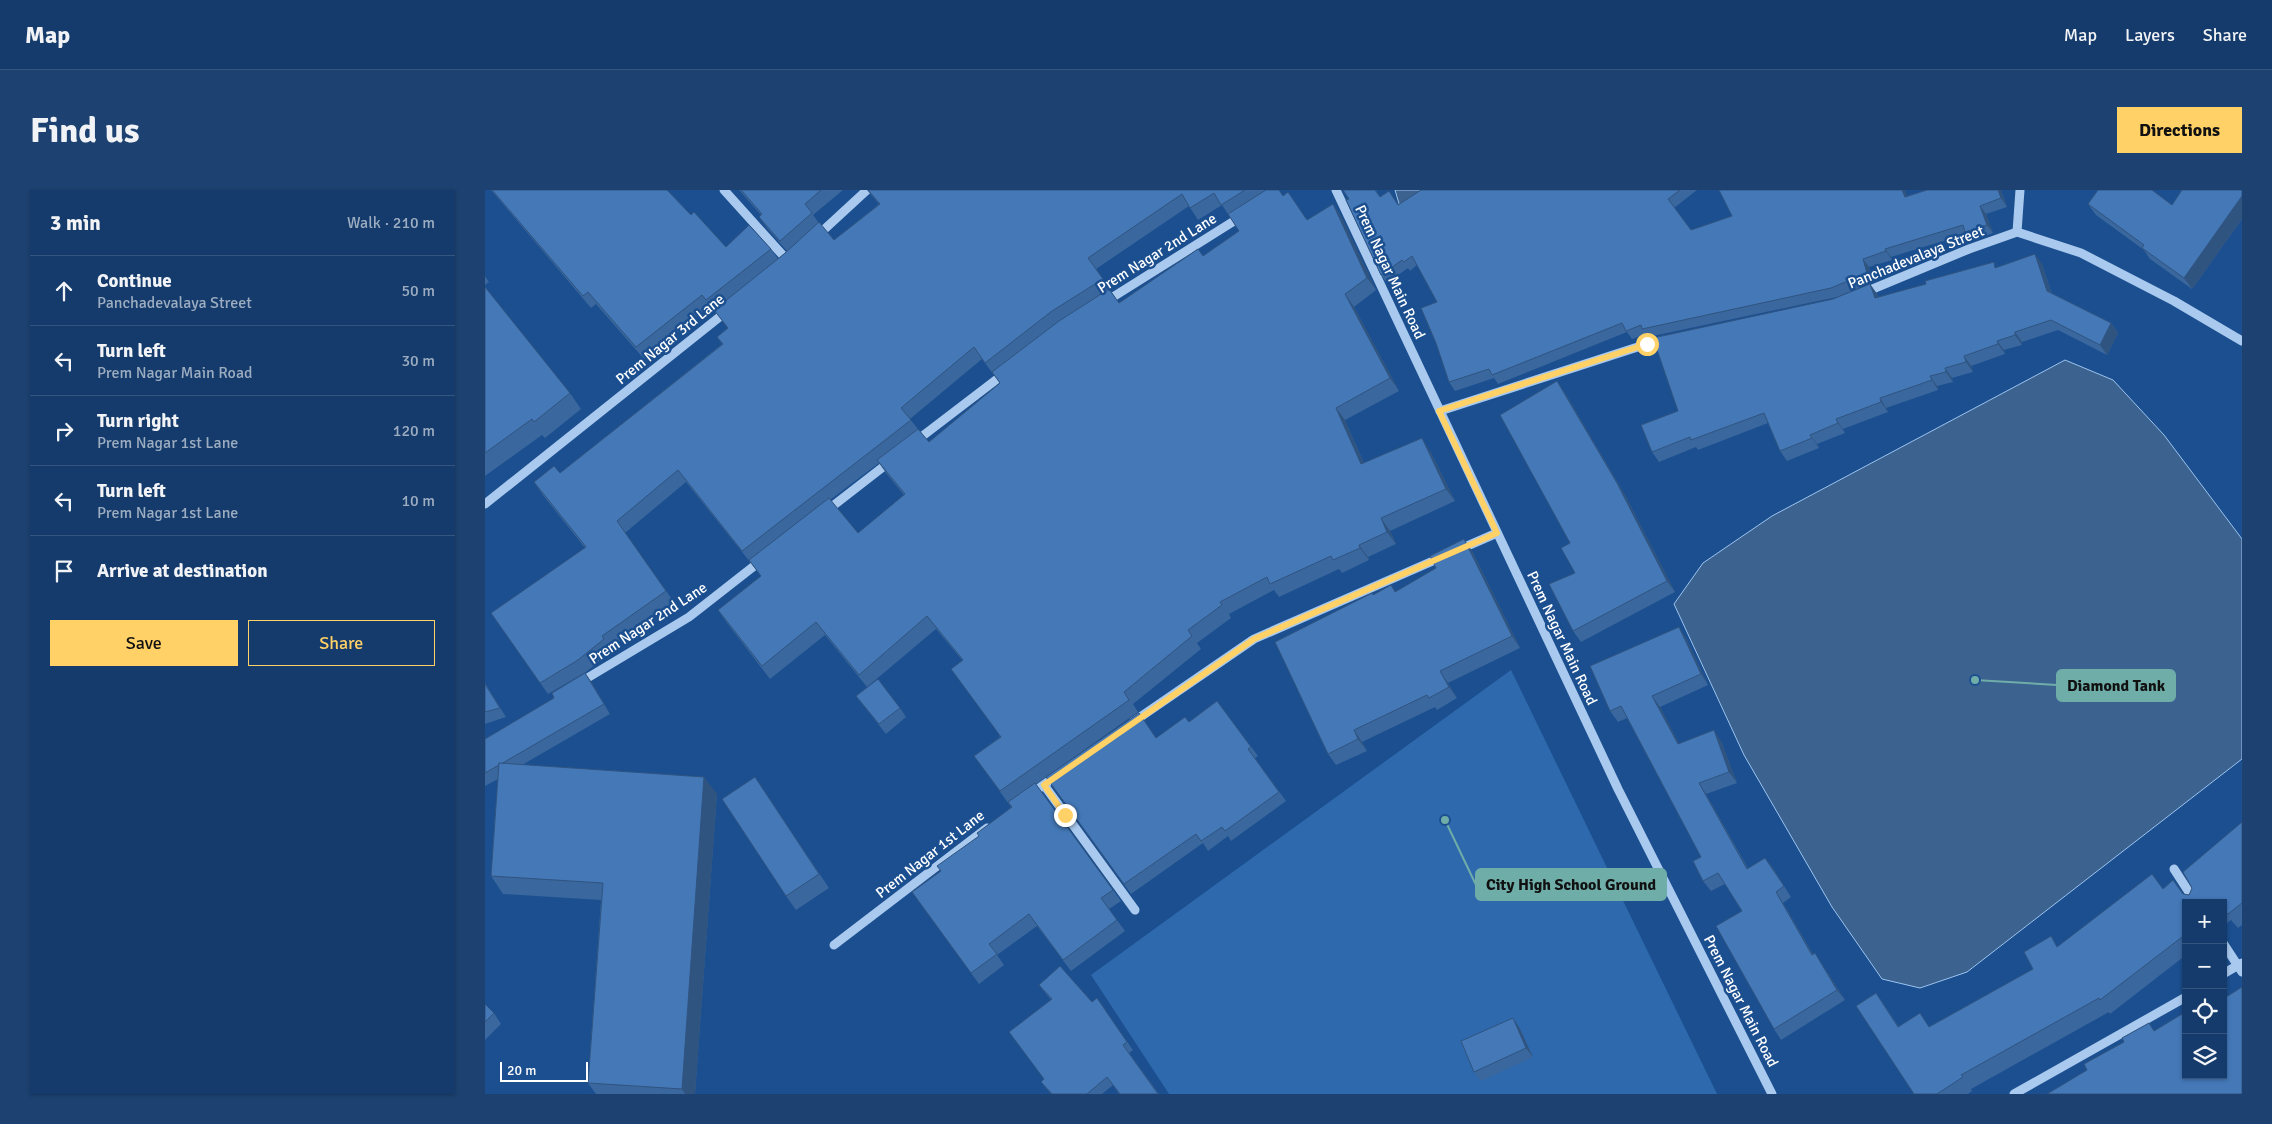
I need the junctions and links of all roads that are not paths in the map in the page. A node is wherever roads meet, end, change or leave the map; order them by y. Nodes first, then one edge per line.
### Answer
1 (724, 190) edge
2 (867, 190) edge
3 (1336, 190) edge
4 (2020, 190) edge
5 (1251, 210) edge
6 (2017, 232) junction
7 (810, 242) edge
8 (781, 268) edge
9 (1856, 296) edge
10 (734, 305) edge
11 (1097, 307) edge
12 (1676, 338) edge
13 (2242, 341) edge
14 (1009, 370) edge
15 (1439, 411) junction
16 (907, 448) edge
17 (899, 454) edge
18 (485, 504) edge
19 (814, 520) edge
20 (1497, 533) junction
21 (775, 550) edge
22 (570, 689) edge
23 (1123, 728) edge
24 (1068, 768) edge
25 (1044, 785) junction
26 (1024, 799) edge
27 (995, 821) edge
28 (2174, 869) dead end
29 (2193, 899) edge
30 (1135, 910) dead end
31 (2224, 944) edge
32 (835, 945) dead end
33 (2241, 967) edge
34 (2227, 972) edge
35 (2182, 999) edge
36 (1772, 1094) edge
37 (2014, 1094) edge

1 - 8 street
2 - 7 street
3 - 15 street, Prem Nagar Main Road
4 - 6 street
5 - 11 street, Prem Nagar 2nd Lane
6 - 9 street, Panchadevalaya Street
6 - 13 street
10 - 18 street, Prem Nagar 3rd Lane
12 - 15 street
14 - 16 street
15 - 20 street, Prem Nagar Main Road
17 - 19 street
20 - 23 street
20 - 36 street, Prem Nagar Main Road
21 - 22 street, Prem Nagar 2nd Lane
24 - 25 street
25 - 26 street
25 - 30 street
27 - 32 street, Prem Nagar 1st Lane
28 - 29 street
31 - 33 street
33 - 34 street
35 - 37 street

